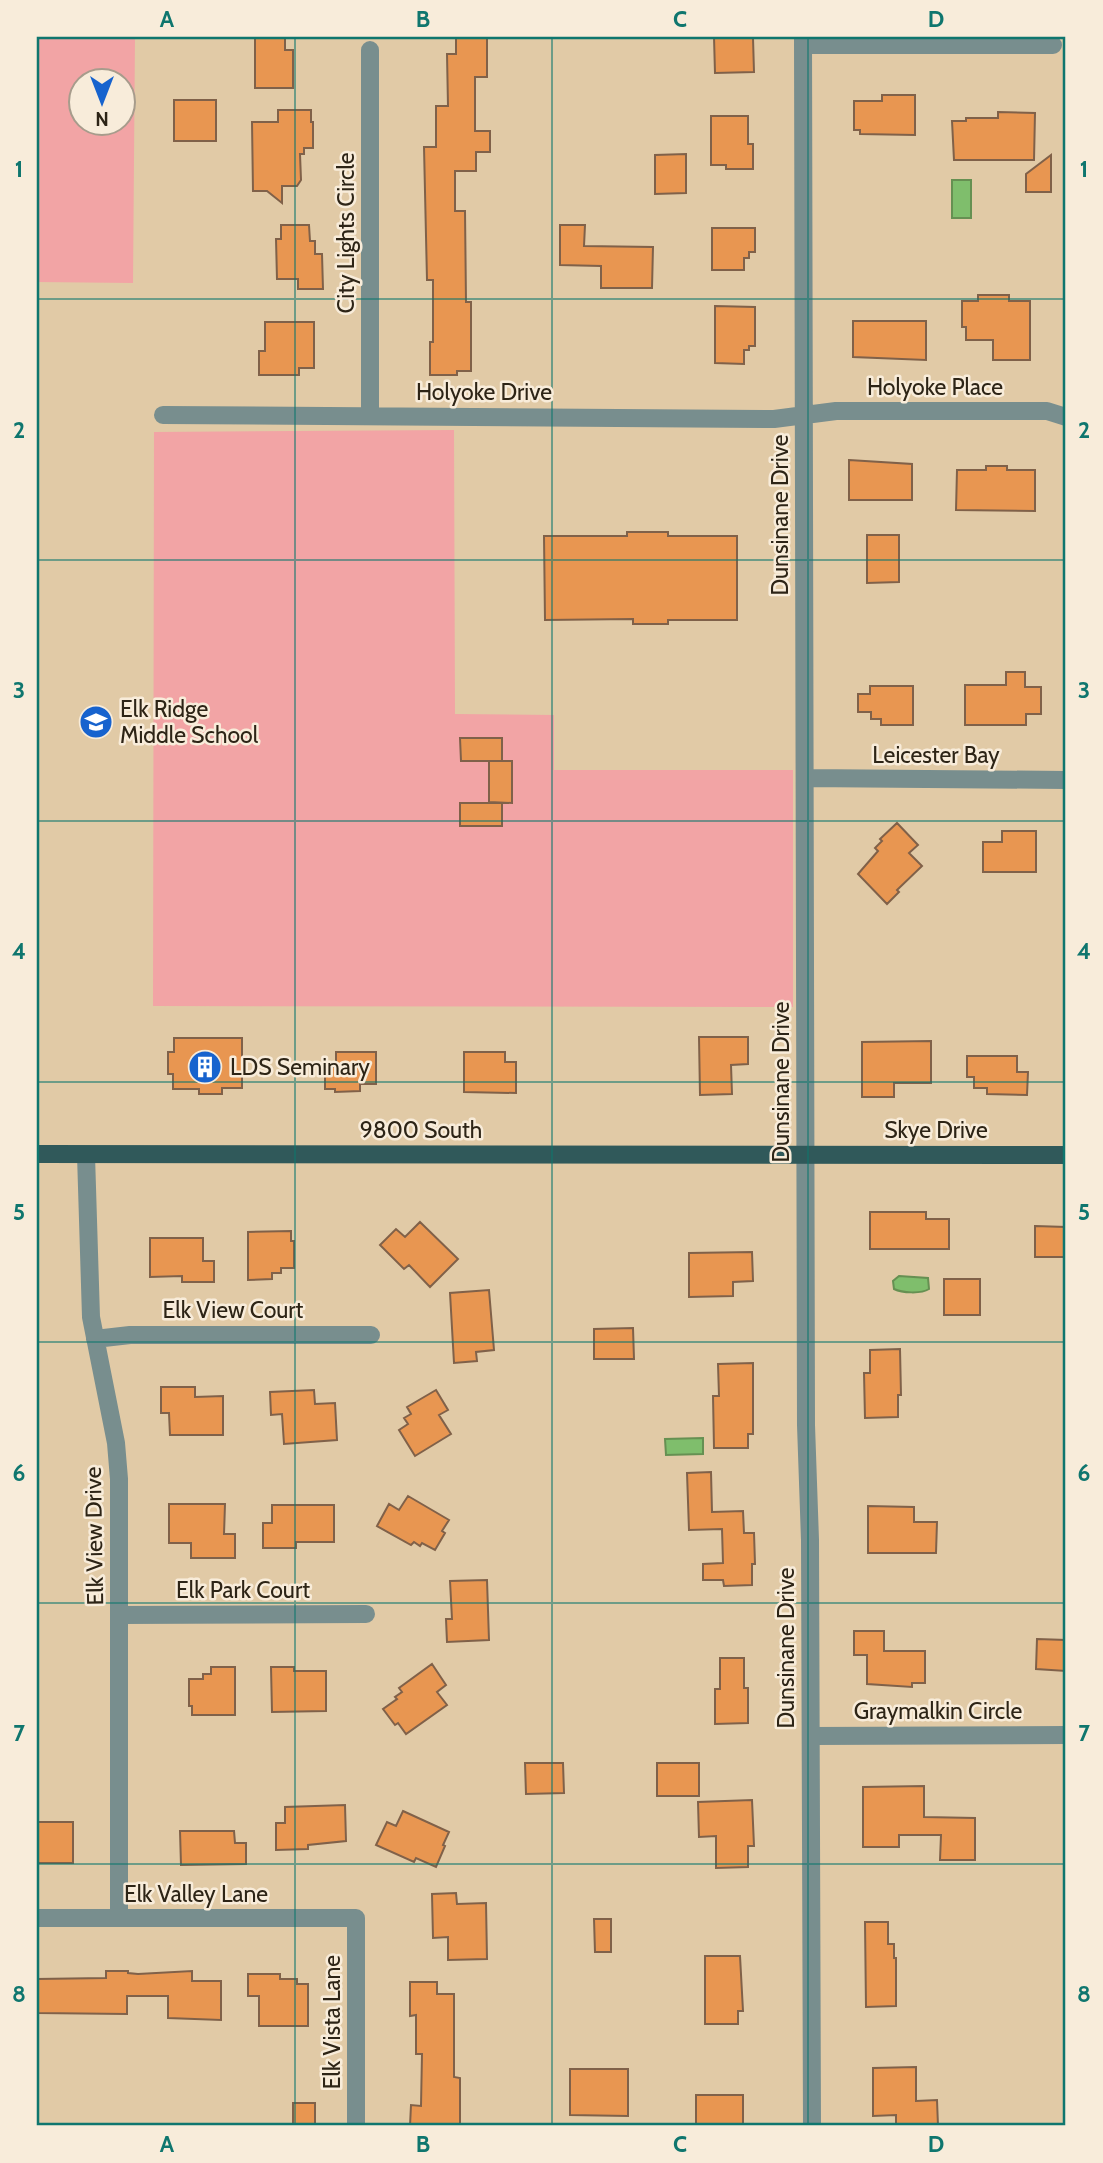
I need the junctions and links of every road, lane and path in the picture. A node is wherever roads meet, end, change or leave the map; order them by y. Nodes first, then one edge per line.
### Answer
1 (803, 41) edge
2 (1053, 45) dead end
3 (370, 50) dead end
4 (163, 415) dead end
5 (804, 415) junction
6 (370, 416) junction
7 (1066, 417) edge
8 (805, 778) junction
9 (1066, 780) edge
10 (37, 1154) edge
11 (806, 1154) junction
12 (86, 1155) junction
13 (1066, 1155) edge
14 (371, 1335) dead end
15 (95, 1339) junction
16 (366, 1614) dead end
17 (120, 1615) junction
18 (1066, 1735) edge
19 (811, 1736) junction
20 (37, 1918) edge
21 (119, 1918) junction
22 (356, 1918) joint
23 (356, 2126) edge
24 (812, 2126) edge

1 - 2 street
1 - 5 street, Dunsinane Drive
3 - 6 street, City Lights Circle
4 - 6 street, Holyoke Drive
5 - 6 street, Holyoke Drive
5 - 7 street, Holyoke Place
5 - 8 street, Dunsinane Drive
8 - 9 street, Leicester Bay
8 - 11 street, Dunsinane Drive
10 - 12 main road, 9800 South
11 - 12 main road, 9800 South
11 - 13 main road, Skye Drive
11 - 19 street, Dunsinane Drive
12 - 15 street, Elk View Drive
14 - 15 street, Elk View Court
15 - 17 street, Elk View Drive
16 - 17 street, Elk Park Court
17 - 21 street, Elk View Drive
18 - 19 street, Graymalkin Circle
19 - 24 street, Dunsinane Drive
20 - 21 street, Elk Valley Lane
21 - 22 street, Elk Valley Lane
22 - 23 street, Elk Vista Lane

